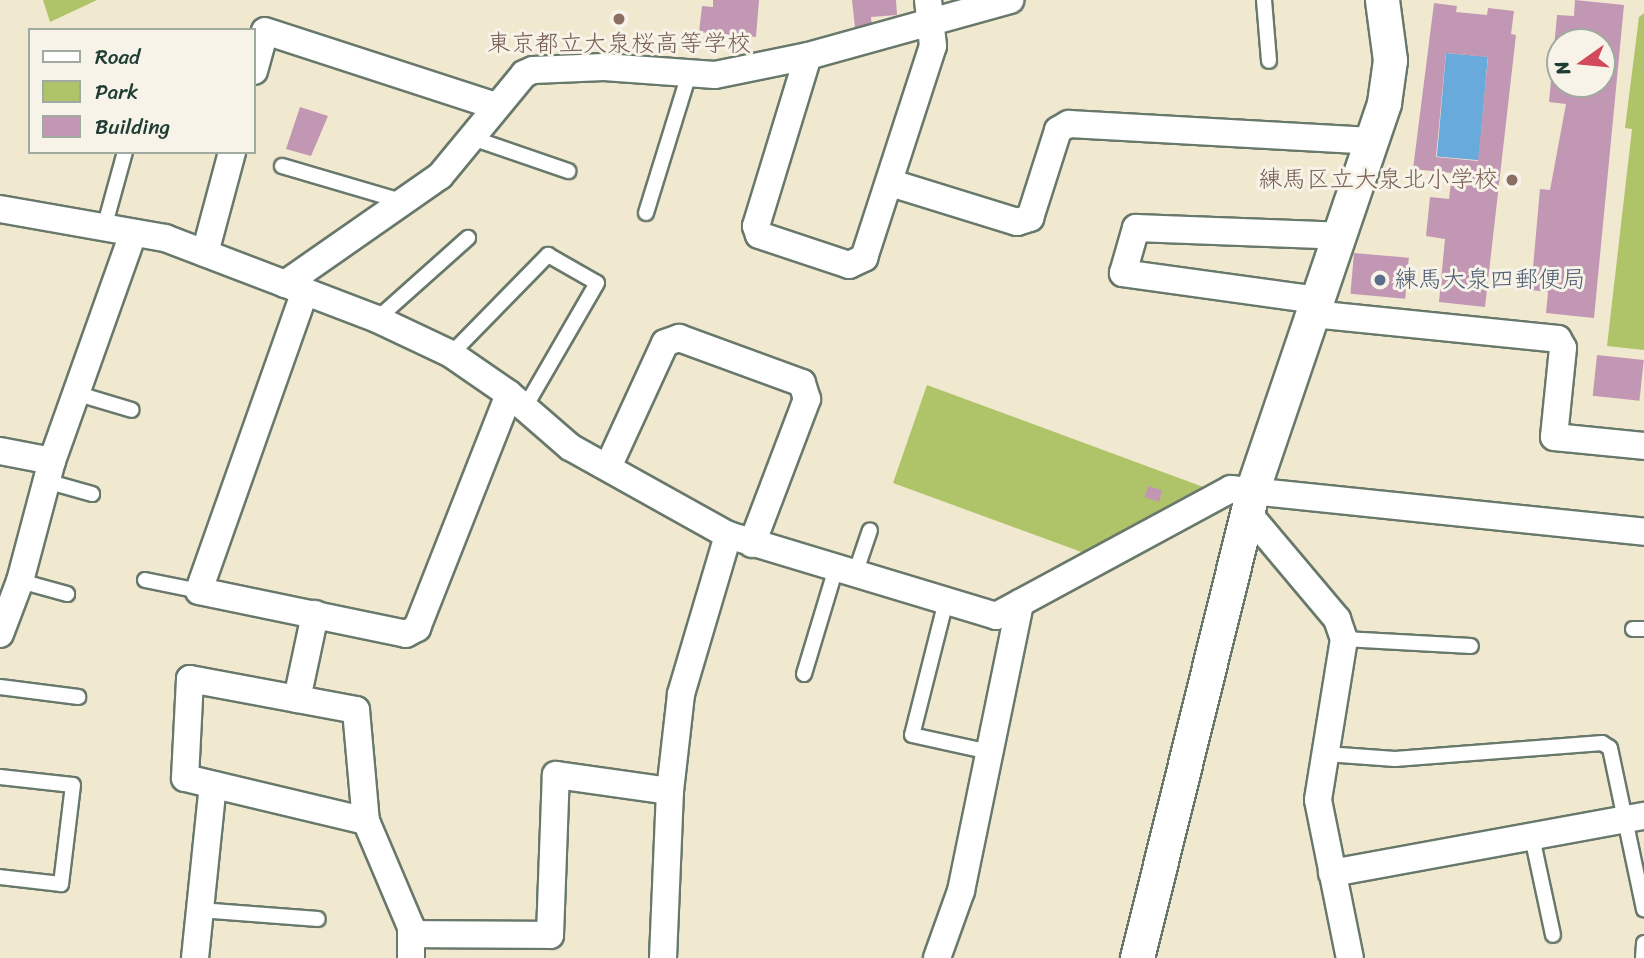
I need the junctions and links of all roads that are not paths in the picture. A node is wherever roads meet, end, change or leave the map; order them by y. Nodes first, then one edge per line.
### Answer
1 (1010, 0) edge
2 (1264, 0) edge
3 (1382, 0) edge
4 (930, 10) edge
5 (808, 56) junction
6 (1269, 61) dead end
7 (256, 64) edge
8 (689, 74) junction
9 (496, 106) junction
10 (472, 138) junction
11 (1372, 141) junction
12 (124, 154) edge
13 (231, 154) edge
14 (282, 166) dead end
15 (568, 170) dead end
16 (891, 183) junction
17 (405, 203) junction
18 (0, 209) edge
19 (646, 214) dead end
20 (104, 228) junction
21 (133, 233) junction
22 (1340, 236) junction
23 (468, 238) dead end
24 (205, 253) junction
25 (295, 288) junction
26 (1315, 307) junction
27 (377, 319) junction
28 (451, 354) junction
29 (75, 393) junction
30 (517, 400) junction
31 (132, 410) dead end
32 (1644, 446) edge
33 (0, 451) edge
34 (608, 467) junction
35 (49, 471) junction
36 (92, 494) dead end
37 (1250, 500) junction
38 (870, 530) dead end
39 (1644, 532) edge
40 (740, 540) junction
41 (846, 571) junction
42 (145, 580) dead end
43 (20, 581) junction
44 (199, 591) junction
45 (67, 594) dead end
46 (946, 601) junction
47 (1020, 603) junction
48 (315, 614) junction
49 (0, 634) edge
50 (1344, 639) junction
51 (1471, 646) dead end
52 (804, 674) dead end
53 (0, 687) edge
54 (78, 697) dead end
55 (297, 699) junction
56 (990, 752) junction
57 (1326, 754) junction
58 (0, 778) edge
59 (213, 785) junction
60 (670, 792) junction
61 (1635, 818) edge
62 (366, 821) junction
63 (1532, 837) junction
64 (1332, 873) junction
65 (0, 877) edge
66 (1644, 909) edge
67 (200, 911) junction
68 (318, 919) dead end
69 (1553, 935) dead end
70 (1644, 943) edge
71 (411, 946) edge
72 (195, 958) edge
73 (663, 958) edge
74 (937, 958) edge
75 (1137, 958) edge
76 (1350, 958) edge
77 (1643, 958) edge

1 - 4 street
2 - 6 lane
3 - 11 street
4 - 5 street
4 - 16 street
5 - 8 street
5 - 16 street
7 - 9 street
8 - 9 street
8 - 19 lane
9 - 10 street
10 - 15 lane
10 - 17 street
11 - 16 street
11 - 22 street
12 - 20 lane
13 - 24 street
14 - 17 lane
17 - 25 street
18 - 20 street
20 - 21 street
21 - 24 street
21 - 29 street
22 - 26 street
22 - 26 street
23 - 27 lane
24 - 25 street
25 - 27 street
25 - 44 street
26 - 32 street
26 - 37 street
27 - 28 street
28 - 30 street
28 - 30 lane
29 - 31 lane
29 - 35 street
30 - 34 street
30 - 48 street
33 - 35 street
34 - 40 street
34 - 40 street
35 - 36 lane
35 - 43 street
37 - 39 street
37 - 47 street
37 - 50 street
37 - 75 street
38 - 41 lane
40 - 41 street
40 - 60 street
41 - 46 street
41 - 52 lane
42 - 44 lane
43 - 45 lane
43 - 49 street
44 - 48 street
46 - 47 street
46 - 56 lane
47 - 56 street
48 - 55 street
50 - 51 lane
50 - 57 street
53 - 54 lane
55 - 59 street
55 - 62 street
56 - 74 street
57 - 61 lane
57 - 64 street
58 - 65 lane
59 - 62 street
59 - 67 street
60 - 71 street
60 - 73 street
61 - 63 street
61 - 66 lane
62 - 71 street
63 - 64 street
63 - 69 lane
64 - 76 street
67 - 68 lane
67 - 72 street
70 - 77 lane

